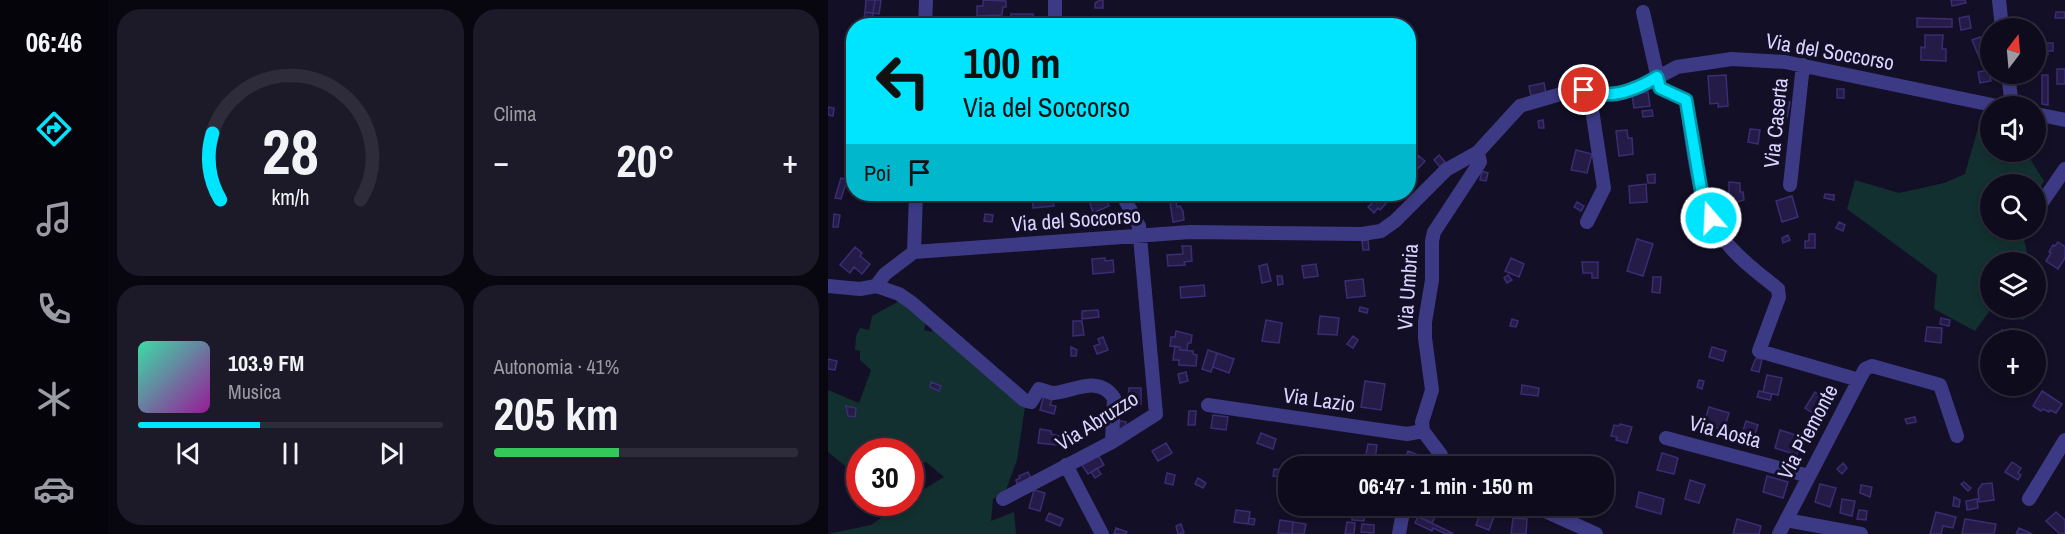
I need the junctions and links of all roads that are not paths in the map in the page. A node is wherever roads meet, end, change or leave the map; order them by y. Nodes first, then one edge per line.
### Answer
1 (926, 0) edge
2 (1055, 0) edge
3 (1999, 0) edge
4 (1643, 12) dead end
5 (925, 18) edge
6 (1055, 18) edge
7 (2001, 18) edge
8 (1803, 64) junction
9 (1657, 77) junction
10 (1591, 91) junction
11 (1980, 102) edge
12 (2046, 116) edge
13 (2065, 120) edge
14 (1478, 152) junction
15 (2065, 170) edge
16 (1790, 185) dead end
17 (2046, 197) edge
18 (1416, 200) edge
19 (916, 201) edge
20 (1126, 201) edge
21 (1415, 201) edge
22 (1587, 222) dead end
23 (1140, 236) junction
24 (914, 252) junction
25 (828, 286) edge
26 (876, 286) junction
27 (1859, 380) junction
28 (1208, 405) dead end
29 (1423, 431) junction
30 (1957, 436) dead end
31 (1666, 438) dead end
32 (2065, 440) edge
33 (1112, 442) junction
34 (1441, 456) edge
35 (1066, 465) junction
36 (1809, 477) junction
37 (1003, 499) dead end
38 (2029, 499) dead end
39 (1402, 516) edge
40 (1556, 516) edge
41 (1786, 519) junction
42 (1102, 534) edge
43 (1399, 534) edge
44 (1596, 534) edge
45 (1779, 534) edge
46 (1862, 534) edge

1 - 5 street
2 - 6 street
3 - 7 street
4 - 9 street
8 - 9 street, Via del Soccorso
8 - 11 street, Via del Soccorso
8 - 16 street, Via Caserta
9 - 10 street, Via del Soccorso
9 - 27 street, Via Piemonte
10 - 14 street, Via del Soccorso
10 - 22 street
12 - 13 street
14 - 18 street, Via del Soccorso
14 - 29 street, Via Umbria
15 - 17 street
19 - 24 street
20 - 23 street
21 - 23 street, Via del Soccorso
23 - 24 street, Via del Soccorso
23 - 33 street, Via Abruzzo
24 - 26 street
25 - 26 street
26 - 33 street
27 - 30 street
27 - 36 street, Via Piemonte
28 - 29 street, Via Lazio
29 - 34 street
31 - 36 street, Via Aosta
32 - 38 street
33 - 35 street, Via Abruzzo
35 - 37 street, Via Abruzzo
35 - 42 street
36 - 41 street, Via Piemonte
39 - 43 street
40 - 44 street
41 - 45 street, Via Piemonte
41 - 46 street

